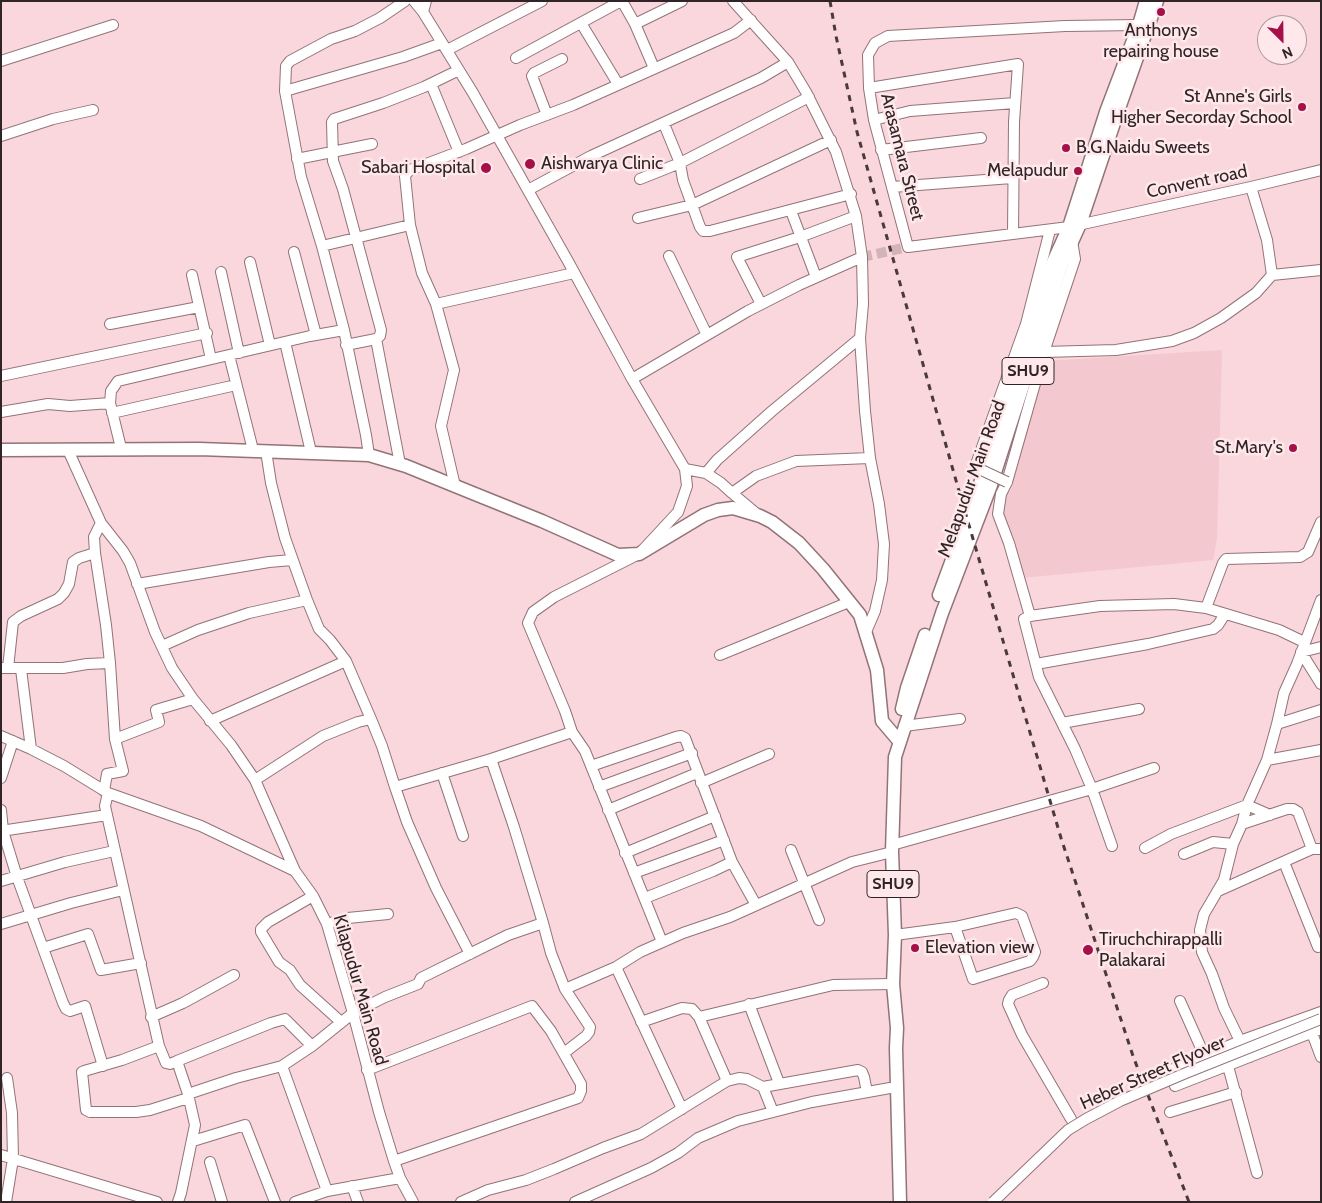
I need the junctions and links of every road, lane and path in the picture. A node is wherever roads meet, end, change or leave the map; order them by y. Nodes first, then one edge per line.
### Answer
1 (405, 1) edge
2 (414, 1) edge
3 (426, 1) edge
4 (542, 1) edge
5 (621, 1) edge
6 (682, 1) edge
7 (733, 1) edge
8 (1146, 1) edge
9 (1158, 1) edge
10 (423, 12) junction
11 (751, 20) junction
12 (581, 23) junction
13 (634, 24) junction
14 (113, 25) dead end
15 (1140, 26) junction
16 (444, 46) junction
17 (516, 58) dead end
18 (562, 59) dead end
19 (1, 61) edge
20 (788, 62) junction
21 (654, 68) junction
22 (459, 70) junction
23 (431, 84) junction
24 (618, 84) junction
25 (869, 88) junction
26 (285, 91) junction
27 (809, 97) junction
28 (1015, 103) junction
29 (93, 110) dead end
30 (547, 115) junction
31 (874, 120) junction
32 (664, 124) junction
33 (1, 136) edge
34 (497, 136) junction
35 (981, 138) dead end
36 (831, 140) junction
37 (372, 144) dead end
38 (881, 150) junction
39 (332, 151) junction
40 (459, 152) junction
41 (297, 159) junction
42 (680, 162) junction
43 (1321, 170) edge
44 (1012, 178) junction
45 (640, 179) dead end
46 (892, 187) junction
47 (1251, 187) junction
48 (528, 190) junction
49 (851, 194) junction
50 (692, 205) junction
51 (791, 211) junction
52 (856, 216) junction
53 (638, 218) dead end
54 (410, 225) junction
55 (1075, 226) junction
56 (1050, 230) junction
57 (1013, 234) junction
58 (800, 237) junction
59 (356, 238) junction
60 (1072, 241) junction
61 (322, 246) junction
62 (908, 247) joint
63 (294, 252) dead end
64 (669, 256) dead end
65 (862, 257) junction
66 (250, 262) dead end
67 (1321, 270) edge
68 (221, 272) dead end
69 (574, 273) junction
70 (1272, 274) junction
71 (192, 275) dead end
72 (816, 277) junction
73 (436, 304) junction
74 (761, 304) junction
75 (199, 307) junction
76 (110, 324) dead end
77 (344, 330) junction
78 (206, 333) junction
79 (316, 335) junction
80 (707, 335) junction
81 (860, 338) junction
82 (376, 339) junction
83 (285, 342) junction
84 (346, 345) junction
85 (270, 346) junction
86 (1044, 352) junction
87 (234, 354) junction
88 (212, 359) junction
89 (1, 376) edge
90 (632, 379) junction
91 (236, 385) junction
92 (111, 408) junction
93 (1, 412) edge
94 (121, 448) junction
95 (1, 450) edge
96 (68, 450) junction
97 (260, 451) junction
98 (311, 452) junction
99 (369, 455) junction
100 (870, 458) junction
101 (400, 464) junction
102 (685, 469) junction
103 (706, 473) junction
104 (1007, 482) junction
105 (455, 486) junction
106 (732, 493) junction
107 (760, 516) junction
108 (1321, 522) edge
109 (101, 523) junction
110 (95, 553) junction
111 (639, 554) junction
112 (292, 560) junction
113 (137, 584) junction
114 (306, 600) junction
115 (1321, 600) edge
116 (849, 602) junction
117 (1206, 608) junction
118 (1225, 614) junction
119 (1030, 616) junction
120 (866, 632) junction
121 (1304, 642) junction
122 (162, 646) junction
123 (1321, 647) edge
124 (1301, 652) junction
125 (720, 655) dead end
126 (346, 661) junction
127 (110, 663) junction
128 (1036, 664) junction
129 (5, 668) edge
130 (21, 669) junction
131 (1321, 684) edge
132 (192, 698) junction
133 (1139, 709) dead end
134 (1321, 710) edge
135 (371, 719) junction
136 (960, 719) dead end
137 (210, 721) junction
138 (1062, 723) junction
139 (1278, 724) junction
140 (904, 726) junction
141 (572, 732) junction
142 (1, 736) edge
143 (115, 739) junction
144 (12, 741) junction
145 (899, 741) junction
146 (31, 749) junction
147 (1321, 750) edge
148 (692, 753) junction
149 (769, 754) dead end
150 (491, 759) junction
151 (1267, 760) junction
152 (591, 766) junction
153 (1154, 768) dead end
154 (442, 773) junction
155 (1, 778) edge
156 (699, 778) junction
157 (255, 780) junction
158 (395, 787) junction
159 (599, 787) junction
160 (1092, 790) junction
161 (106, 792) junction
162 (1247, 805) junction
163 (1, 810) edge
164 (608, 810) junction
165 (106, 815) junction
166 (1270, 815) junction
167 (715, 816) junction
168 (1242, 824) junction
169 (2, 831) edge
170 (463, 836) dead end
171 (724, 840) junction
172 (1234, 844) junction
173 (1112, 846) dead end
174 (892, 848) junction
175 (1144, 848) dead end
176 (1317, 849) edge
177 (791, 850) dead end
178 (114, 851) junction
179 (625, 852) junction
180 (1184, 854) dead end
181 (732, 862) junction
182 (1284, 862) junction
183 (294, 871) junction
184 (634, 873) junction
185 (17, 877) junction
186 (1, 881) edge
187 (804, 884) junction
188 (123, 890) junction
189 (1218, 892) junction
190 (313, 896) junction
191 (645, 898) junction
192 (756, 905) junction
193 (31, 914) junction
194 (388, 914) dead end
195 (819, 920) dead end
196 (543, 923) junction
197 (1, 924) edge
198 (327, 924) junction
199 (955, 927) junction
200 (895, 935) junction
201 (662, 942) junction
202 (1318, 947) dead end
203 (43, 948) junction
204 (470, 954) junction
205 (141, 964) junction
206 (616, 967) junction
207 (234, 975) dead end
208 (1043, 983) dead end
209 (893, 984) junction
210 (565, 989) junction
211 (1180, 1001) dead end
212 (749, 1004) junction
213 (1321, 1012) edge
214 (353, 1013) junction
215 (151, 1017) junction
216 (699, 1017) junction
217 (1321, 1019) edge
218 (341, 1022) junction
219 (641, 1022) junction
220 (1316, 1031) edge
221 (1240, 1041) junction
222 (158, 1046) junction
223 (312, 1046) junction
224 (564, 1053) junction
225 (1205, 1056) junction
226 (1321, 1057) edge
227 (1250, 1058) junction
228 (177, 1061) junction
229 (103, 1066) junction
230 (282, 1066) junction
231 (1228, 1066) junction
232 (367, 1070) junction
233 (1166, 1072) dead end
234 (7, 1078) dead end
235 (728, 1081) junction
236 (779, 1083) junction
237 (1175, 1086) dead end
238 (763, 1087) junction
239 (890, 1088) dead end
240 (866, 1092) junction
241 (1236, 1092) junction
242 (188, 1096) junction
243 (682, 1109) junction
244 (773, 1112) junction
245 (1170, 1112) dead end
246 (1071, 1119) dead end
247 (193, 1141) junction
248 (1, 1155) edge
249 (13, 1159) junction
250 (394, 1161) junction
251 (210, 1162) dead end
252 (1257, 1173) dead end
253 (400, 1178) junction
254 (352, 1186) junction
255 (321, 1196) edge
256 (6, 1202) edge
257 (157, 1202) edge
258 (178, 1202) edge
259 (222, 1202) edge
260 (276, 1202) edge
261 (295, 1202) edge
262 (358, 1202) edge
263 (413, 1202) edge
264 (462, 1202) edge
265 (575, 1202) edge
266 (900, 1202) edge
267 (992, 1202) edge

1 - 26 street
2 - 10 street
3 - 10 street
4 - 16 street
5 - 12 street
5 - 13 street
6 - 13 street
7 - 11 street
8 - 15 main road, Melapudur Main Road / SHU9
9 - 55 main road, Melapudur Main Road / SHU9
10 - 16 street
11 - 20 street
11 - 21 street
12 - 17 street
12 - 24 street
13 - 21 street
14 - 19 street
15 - 25 street, Arasamara Street
15 - 55 main road, Melapudur Main Road / SHU9
16 - 22 street
16 - 26 street
18 - 30 street
20 - 27 street
20 - 32 street
21 - 24 street
22 - 23 street
22 - 34 street
23 - 39 street
23 - 40 street
24 - 30 street
25 - 28 street
25 - 31 street, Arasamara Street
26 - 41 street
27 - 36 street
27 - 42 street
28 - 31 street
28 - 44 street
29 - 33 street
30 - 34 street
31 - 38 street, Arasamara Street
32 - 42 street
32 - 48 street
34 - 40 street
34 - 48 street
35 - 38 street
36 - 49 street
36 - 50 street
37 - 39 street
38 - 46 street, Arasamara Street
39 - 41 street
39 - 59 street
40 - 54 street
41 - 61 street
42 - 45 street
42 - 50 street
43 - 47 street, Convent road
44 - 46 street
44 - 57 street
46 - 62 street, Arasamara Street
47 - 55 street, Convent road
47 - 70 street
48 - 69 street
49 - 51 street
49 - 52 street
50 - 51 street
50 - 53 street
51 - 58 street
52 - 58 street
52 - 65 street
54 - 59 street
54 - 73 street
55 - 56 street, Convent road
55 - 60 main road, Melapudur Main Road / SHU9
55 - 145 main road, Melapudur Main Road / SHU9
56 - 57 street, Convent road
56 - 104 street, bridge
57 - 62 street, Convent road
58 - 72 street
58 - 74 street
59 - 61 street
59 - 82 street
60 - 86 street
60 - 140 main road, Melapudur Main Road / SHU9
61 - 77 street
63 - 79 street
64 - 80 street
65 - 72 street
65 - 81 street
66 - 85 street
67 - 70 street
68 - 87 street
69 - 73 street
69 - 90 street
70 - 86 street
71 - 75 street
72 - 74 street
73 - 105 street
74 - 80 street
75 - 76 street
75 - 78 street
77 - 79 street
77 - 84 street
78 - 88 street
78 - 89 street
79 - 83 street
80 - 90 street
81 - 100 street
81 - 103 street
82 - 84 street
82 - 101 street
83 - 85 street
83 - 98 street
84 - 99 street
85 - 87 street
86 - 104 street
87 - 88 street
87 - 91 street
88 - 92 street
90 - 102 street
91 - 92 street
91 - 97 street
92 - 93 street
92 - 94 street
94 - 96 main road
94 - 97 main road
95 - 96 main road
96 - 109 street
97 - 98 main road
97 - 112 street
98 - 99 main road
99 - 101 main road
100 - 106 street
100 - 120 street
101 - 105 main road
102 - 103 street
102 - 111 street
103 - 106 street
104 - 119 street
105 - 111 main road
106 - 107 street
107 - 111 main road
107 - 116 main road
108 - 117 street
109 - 110 street
109 - 113 street
110 - 127 street
110 - 129 street
111 - 141 street
112 - 113 street
112 - 114 street
113 - 122 street
114 - 122 street
114 - 126 street
115 - 121 street
116 - 120 main road
116 - 125 street
117 - 118 street
117 - 119 street
118 - 121 street
118 - 128 street
119 - 128 street
120 - 145 main road
121 - 124 street
122 - 132 street
123 - 124 street
124 - 131 street
124 - 139 street
126 - 135 street
126 - 137 street
127 - 130 street
127 - 143 street
128 - 138 street
129 - 130 street
130 - 146 street
132 - 137 street
132 - 143 street
133 - 138 street
134 - 139 street
135 - 157 street
135 - 158 street
136 - 140 street
137 - 157 street
138 - 160 street
139 - 151 street
140 - 145 main road, Melapudur Main Road / SHU9
141 - 150 street
141 - 152 street
142 - 144 street, Kilapudur Main Road
143 - 161 street
144 - 146 street, Kilapudur Main Road
144 - 155 street
145 - 174 main road, Melapudur Main Road / SHU9
146 - 161 street, Kilapudur Main Road
147 - 151 street
148 - 152 street
148 - 156 street
148 - 159 street
149 - 156 street
150 - 154 street
150 - 196 street
151 - 162 street
152 - 159 street
153 - 160 street
154 - 158 street
154 - 170 street
156 - 164 street
156 - 167 street
157 - 183 street
158 - 204 street
159 - 164 street
160 - 173 street
160 - 174 street
161 - 165 street
161 - 183 street, Kilapudur Main Road
162 - 166 street
162 - 168 street
162 - 175 street
163 - 169 street
164 - 179 street
165 - 169 street
165 - 178 street
166 - 168 street
166 - 176 street
167 - 171 street
167 - 179 street
168 - 172 street
169 - 185 street
171 - 181 street
171 - 184 street
172 - 180 street
172 - 189 street
174 - 187 street
174 - 200 main road, Melapudur Main Road / SHU9
176 - 182 street
177 - 187 street
178 - 185 street
178 - 188 street
179 - 184 street
181 - 191 street
181 - 192 street
182 - 189 street
182 - 202 street
183 - 190 street, Kilapudur Main Road
184 - 191 street
185 - 186 street
185 - 193 street
187 - 192 street
187 - 195 street
188 - 193 street
188 - 205 street
189 - 221 street
190 - 198 street, Kilapudur Main Road
190 - 218 street
191 - 201 street
192 - 201 street
193 - 197 street
193 - 203 street
194 - 198 street
196 - 204 street
196 - 210 street
198 - 214 street, Kilapudur Main Road
199 - 199 street
199 - 200 street
200 - 209 main road, Melapudur Main Road / SHU9
201 - 206 street
203 - 205 street
203 - 229 street
204 - 214 street
205 - 215 street
206 - 210 street
206 - 219 street
207 - 215 street
208 - 246 street
209 - 212 street
209 - 266 main road, Melapudur Main Road / SHU9
210 - 224 street
211 - 225 street
212 - 216 street
212 - 236 street
213 - 221 street
214 - 218 street
214 - 232 street, Kilapudur Main Road
215 - 222 street
216 - 219 street
216 - 235 street
217 - 267 street, Heber Street Flyover, bridge
218 - 223 street
219 - 243 street
220 - 226 street
220 - 227 street
221 - 225 street
221 - 227 street
222 - 228 street
222 - 229 street
223 - 228 street
223 - 230 street
224 - 232 street
224 - 250 street
225 - 233 street
227 - 231 street
228 - 242 street
229 - 242 street
230 - 242 street
230 - 255 street
231 - 237 street
231 - 241 street
232 - 250 street, Kilapudur Main Road
234 - 249 street
235 - 238 street
235 - 243 street
236 - 238 street
236 - 240 street
238 - 244 street
239 - 240 street
240 - 244 street
241 - 245 street
241 - 252 street
242 - 247 street
243 - 264 street
244 - 265 street
247 - 258 street
247 - 260 street
248 - 249 street
249 - 256 street
249 - 257 street
250 - 253 street, Kilapudur Main Road
251 - 259 street
253 - 254 street
253 - 263 street, Kilapudur Main Road
254 - 255 street
254 - 262 street
255 - 261 street

